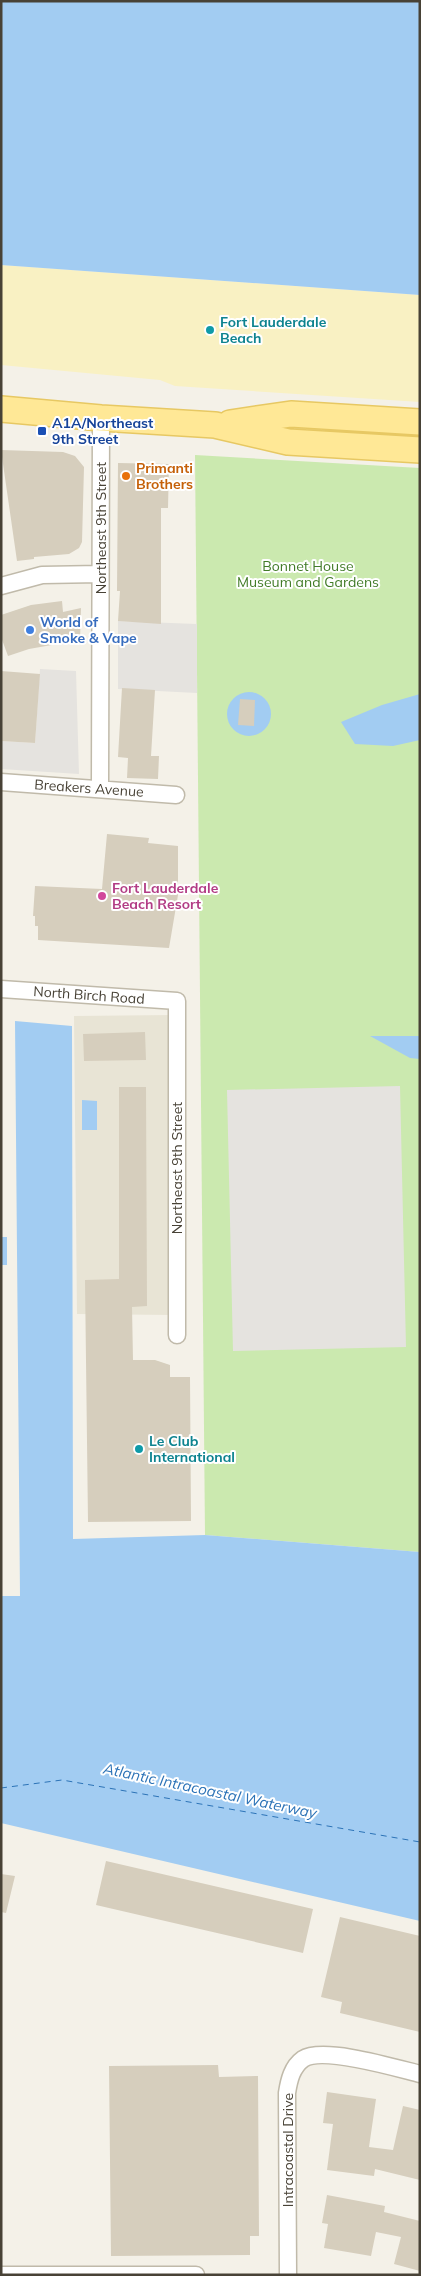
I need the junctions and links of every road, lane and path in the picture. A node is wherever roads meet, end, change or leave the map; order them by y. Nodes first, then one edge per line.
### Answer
1 (1, 408) edge
2 (101, 418) junction
3 (420, 422) edge
4 (215, 425) junction
5 (420, 450) edge
6 (100, 574) junction
7 (1, 586) edge
8 (1, 782) edge
9 (100, 788) junction
10 (176, 795) dead end
11 (1, 989) edge
12 (178, 1001) joint
13 (177, 1335) dead end
14 (420, 2074) edge
15 (1, 2275) edge
16 (196, 2275) edge
17 (288, 2275) edge

1 - 2 main road
2 - 4 main road
2 - 6 street, Northeast 9th Street
3 - 4 main road
4 - 5 main road
6 - 7 street
6 - 9 street, Northeast 9th Street
8 - 9 street, Breakers Avenue
9 - 10 street, Breakers Avenue
11 - 12 street, North Birch Road
12 - 13 street, Northeast 9th Street
14 - 17 street, Intracoastal Drive
15 - 16 street

